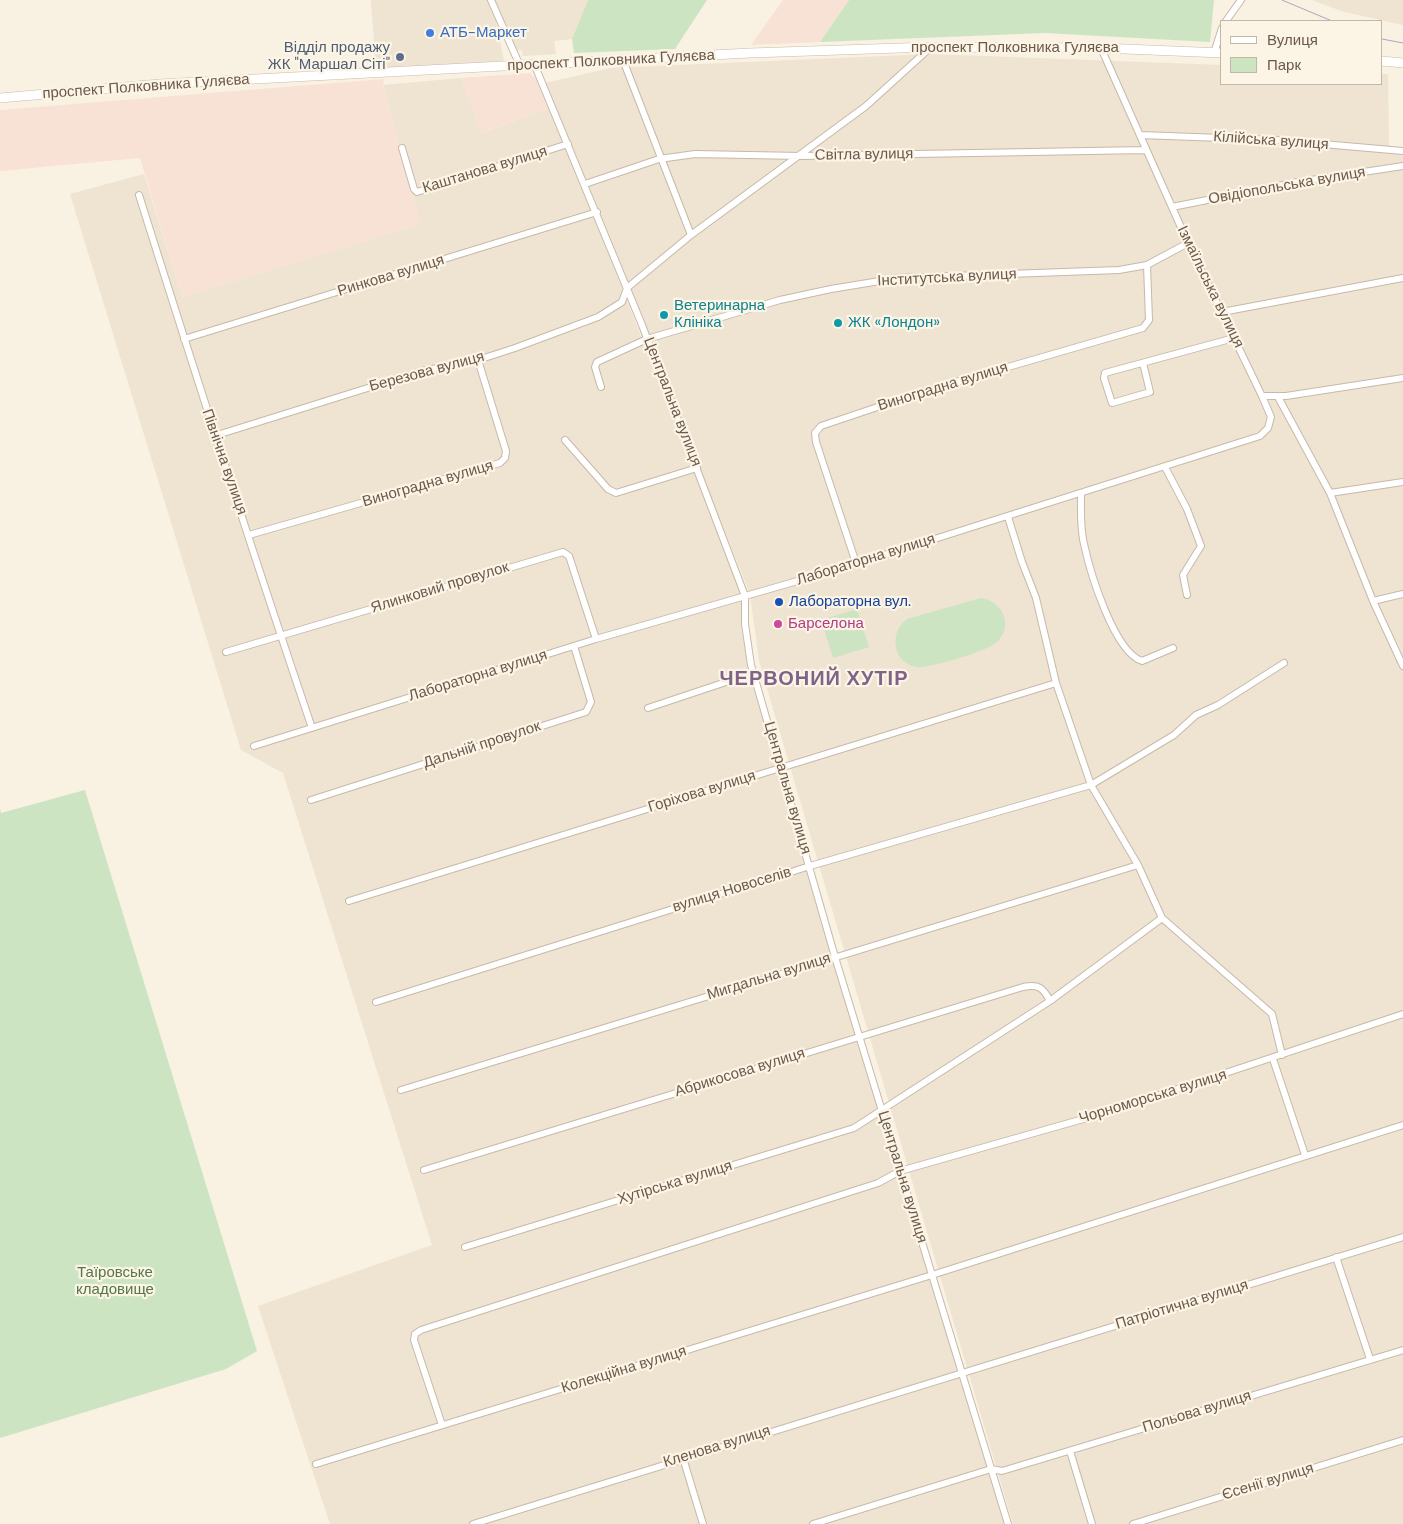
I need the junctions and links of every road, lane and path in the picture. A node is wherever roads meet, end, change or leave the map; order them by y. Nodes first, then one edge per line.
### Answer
1 (491, 0) edge
2 (1241, 0) edge
3 (1227, 20) edge
4 (1220, 40) edge
5 (930, 47) junction
6 (1101, 48) junction
7 (1218, 53) edge
8 (623, 60) junction
9 (1383, 61) edge
10 (1403, 63) edge
11 (520, 66) junction
12 (535, 66) junction
13 (0, 98) edge
14 (1140, 134) junction
15 (568, 144) junction
16 (402, 148) dead end
17 (1146, 150) junction
18 (1403, 151) edge
19 (802, 156) junction
20 (662, 159) junction
21 (1403, 166) edge
22 (585, 184) junction
23 (139, 195) dead end
24 (1172, 207) junction
25 (597, 212) junction
26 (691, 235) junction
27 (1188, 242) junction
28 (1147, 265) junction
29 (1403, 278) edge
30 (627, 288) junction
31 (1222, 312) junction
32 (1234, 338) junction
33 (648, 339) junction
34 (184, 340) junction
35 (478, 360) junction
36 (1143, 363) junction
37 (1403, 378) edge
38 (601, 387) dead end
39 (1262, 396) junction
40 (1278, 397) junction
41 (214, 436) junction
42 (565, 440) dead end
43 (1165, 466) junction
44 (697, 468) junction
45 (1403, 482) edge
46 (1330, 493) junction
47 (1081, 494) junction
48 (1008, 517) junction
49 (249, 535) junction
50 (856, 563) junction
51 (1403, 594) edge
52 (1187, 595) dead end
53 (745, 596) junction
54 (1373, 601) junction
55 (281, 637) junction
56 (596, 639) junction
57 (574, 646) junction
58 (1172, 648) dead end
59 (226, 652) dead end
60 (1284, 663) dead end
61 (1403, 666) edge
62 (753, 673) junction
63 (1056, 683) junction
64 (648, 708) dead end
65 (312, 728) junction
66 (254, 746) dead end
67 (781, 768) junction
68 (1091, 784) junction
69 (311, 800) dead end
70 (1138, 864) junction
71 (810, 866) junction
72 (349, 901) dead end
73 (1162, 918) junction
74 (835, 957) junction
75 (1050, 1000) junction
76 (376, 1002) dead end
77 (1403, 1014) edge
78 (860, 1037) junction
79 (1282, 1056) junction
80 (1273, 1058) junction
81 (401, 1090) dead end
82 (882, 1111) junction
83 (1403, 1125) edge
84 (1305, 1155) junction
85 (424, 1170) dead end
86 (900, 1171) junction
87 (1403, 1237) edge
88 (465, 1247) dead end
89 (1336, 1257) junction
90 (932, 1276) junction
91 (1403, 1350) edge
92 (1370, 1359) junction
93 (962, 1373) junction
94 (442, 1425) junction
95 (1403, 1440) edge
96 (1070, 1452) junction
97 (683, 1458) junction
98 (316, 1464) dead end
99 (991, 1469) junction
100 (473, 1524) edge
101 (703, 1524) edge
102 (813, 1524) edge
103 (1008, 1524) edge
104 (1092, 1524) edge
105 (1133, 1524) edge

1 - 11 street
2 - 3 street
4 - 7 street
5 - 6 main road, проспект Полковника Гуляєва
5 - 8 main road, проспект Полковника Гуляєва
5 - 19 street
6 - 7 main road, проспект Полковника Гуляєва
6 - 14 street, Ізмаїльська вулиця
8 - 12 main road, проспект Полковника Гуляєва
8 - 20 street
9 - 10 main road
11 - 12 main road, проспект Полковника Гуляєва
11 - 13 main road, проспект Полковника Гуляєва
12 - 15 street, Центральна вулиця
14 - 17 street, Ізмаїльська вулиця
14 - 18 street, Кілійська вулиця
15 - 16 street, Каштанова вулиця
15 - 22 street, Центральна вулиця
17 - 19 street, Світла вулиця
17 - 24 street, Ізмаїльська вулиця
19 - 20 street
19 - 26 street, Світла вулиця
20 - 22 street
20 - 26 street
21 - 24 street, Овідіопольська вулиця
22 - 25 street, Центральна вулиця
23 - 34 street, Північна вулиця
24 - 27 street, Ізмаїльська вулиця
25 - 30 street, Центральна вулиця
25 - 34 street, Ринкова вулиця
26 - 30 street, Світла вулиця
27 - 28 street, Інститутська вулиця
27 - 31 street, Ізмаїльська вулиця
28 - 33 street, Інститутська вулиця
28 - 50 street, Виноградна вулиця
29 - 31 street
30 - 33 street, Центральна вулиця
30 - 35 street, Березова вулиця
31 - 32 street, Ізмаїльська вулиця
32 - 36 street
32 - 39 street, Ізмаїльська вулиця
33 - 38 street, Інститутська вулиця
33 - 44 street, Центральна вулиця
34 - 41 street, Північна вулиця
35 - 41 street, Березова вулиця
35 - 49 street, Виноградна вулиця
36 - 36 street
37 - 40 street
39 - 40 street
39 - 43 street, Лабораторна вулиця
40 - 46 street
41 - 49 street, Північна вулиця
42 - 44 street
43 - 47 street, Лабораторна вулиця
43 - 52 street
44 - 53 street, Центральна вулиця
45 - 46 street
46 - 54 street
47 - 48 street, Лабораторна вулиця
47 - 58 street
48 - 50 street, Лабораторна вулиця
48 - 63 street
49 - 55 street, Північна вулиця
50 - 53 street, Лабораторна вулиця
51 - 54 street
53 - 56 street, Лабораторна вулиця
53 - 62 street, Центральна вулиця
54 - 61 street
55 - 56 street, Ялинковий провулок
55 - 59 street, Ялинковий провулок
55 - 65 street, Північна вулиця
56 - 57 street, Лабораторна вулиця
57 - 65 street, Лабораторна вулиця
57 - 69 street, Дальній провулок
60 - 68 street, вулиця Новоселів
62 - 64 street
62 - 67 street, Центральна вулиця
63 - 67 street, Горіхова вулиця
63 - 68 street
65 - 66 street, Лабораторна вулиця
67 - 71 street, Центральна вулиця
67 - 72 street, Горіхова вулиця
68 - 70 street
68 - 71 street, вулиця Новоселів
70 - 73 street
70 - 74 street, Мигдальна вулиця
71 - 74 street, Центральна вулиця
71 - 76 street, вулиця Новоселів
73 - 75 street
73 - 79 street
74 - 78 street, Центральна вулиця
74 - 81 street, Мигдальна вулиця
75 - 78 street, Абрикосова вулиця
75 - 82 street
77 - 79 street, Чорноморська вулиця
78 - 82 street, Центральна вулиця
78 - 85 street, Абрикосова вулиця
79 - 80 street, Чорноморська вулиця
80 - 84 street
80 - 86 street, Чорноморська вулиця
82 - 86 street, Центральна вулиця
82 - 88 street, Хутірська вулиця
83 - 84 street, Колекційна вулиця
84 - 90 street, Колекційна вулиця
86 - 90 street, Центральна вулиця
86 - 94 street
87 - 89 street, Патріотична вулиця
89 - 92 street
89 - 93 street, Патріотична вулиця
90 - 93 street, Центральна вулиця
90 - 94 street, Колекційна вулиця
91 - 92 street, Польова вулиця
92 - 96 street, Польова вулиця
93 - 97 street, Кленова вулиця
93 - 99 street, Центральна вулиця
94 - 98 street, Колекційна вулиця
95 - 105 street, Єсенії вулиця
96 - 99 street, Польова вулиця
96 - 104 street
97 - 100 street, Кленова вулиця
97 - 101 street
99 - 102 street, Польова вулиця
99 - 103 street, Центральна вулиця

